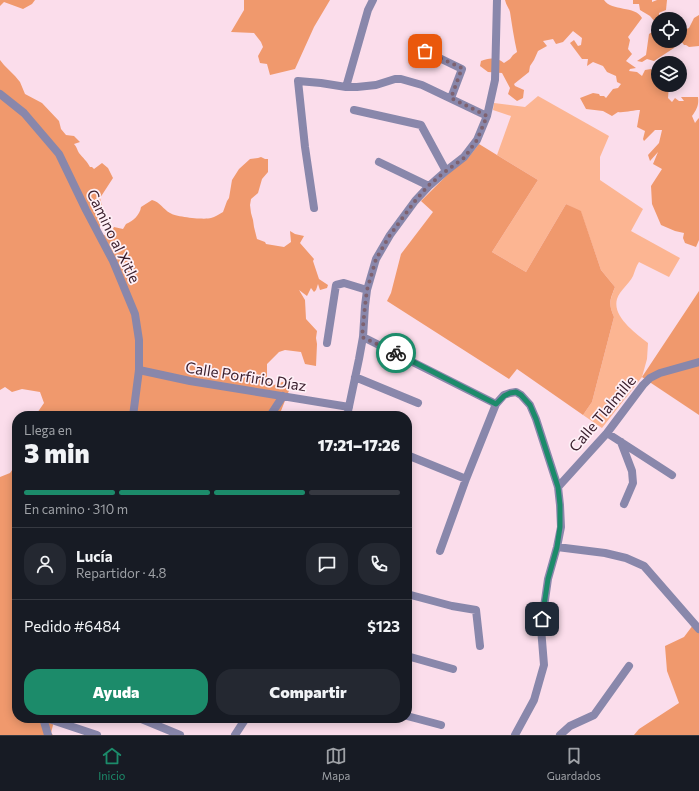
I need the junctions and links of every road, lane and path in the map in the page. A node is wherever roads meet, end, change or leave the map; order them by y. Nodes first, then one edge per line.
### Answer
1 (373, 0) edge
2 (497, 0) edge
3 (420, 62) dead end
4 (346, 87) junction
5 (0, 94) edge
6 (451, 98) junction
7 (354, 110) dead end
8 (487, 116) junction
9 (379, 162) dead end
10 (446, 171) junction
11 (428, 186) junction
12 (314, 208) dead end
13 (367, 290) junction
14 (362, 337) junction
15 (327, 344) dead end
16 (699, 362) edge
17 (139, 370) junction
18 (355, 377) junction
19 (283, 396) junction
20 (418, 403) dead end
21 (496, 404) junction
22 (349, 407) junction
23 (134, 411) edge
24 (273, 411) edge
25 (348, 411) edge
26 (607, 432) junction
27 (621, 442) junction
28 (412, 457) edge
29 (672, 475) dead end
30 (466, 479) junction
31 (558, 487) junction
32 (624, 504) dead end
33 (557, 547) junction
34 (440, 551) dead end
35 (412, 595) edge
36 (699, 629) edge
37 (480, 646) dead end
38 (412, 657) edge
39 (630, 666) dead end
40 (453, 669) dead end
41 (412, 717) edge
42 (44, 723) edge
43 (61, 723) edge
44 (151, 723) edge
45 (243, 723) edge
46 (441, 725) dead end
47 (570, 726) junction
48 (48, 735) edge
49 (97, 735) edge
50 (180, 735) edge
51 (237, 735) edge
52 (515, 735) edge
53 (560, 735) edge
54 (571, 735) edge

1 - 4 street
2 - 8 street
3 - 6 street
4 - 6 street
4 - 12 street
5 - 17 street, Camino al Xitle
6 - 8 street
7 - 10 street
8 - 10 street
9 - 11 street
10 - 11 street
11 - 13 street
13 - 14 street
13 - 15 street
14 - 18 street
14 - 21 street
16 - 26 street, Calle Tlalmille
17 - 19 street, Calle Porfirio Díaz
17 - 23 street, Camino al Xitle
18 - 20 street
18 - 22 street
19 - 22 street, Calle Porfirio Díaz
19 - 24 street
21 - 30 street
21 - 31 street
22 - 25 street
26 - 27 street
26 - 31 street, Calle Tlalmille
27 - 29 street
27 - 32 street
28 - 30 street
30 - 34 street
31 - 33 street
33 - 36 street
33 - 52 street
35 - 37 street
38 - 40 street
39 - 47 street
41 - 46 street
42 - 48 street
43 - 49 street
44 - 50 street
45 - 51 street
47 - 53 street
47 - 54 street

